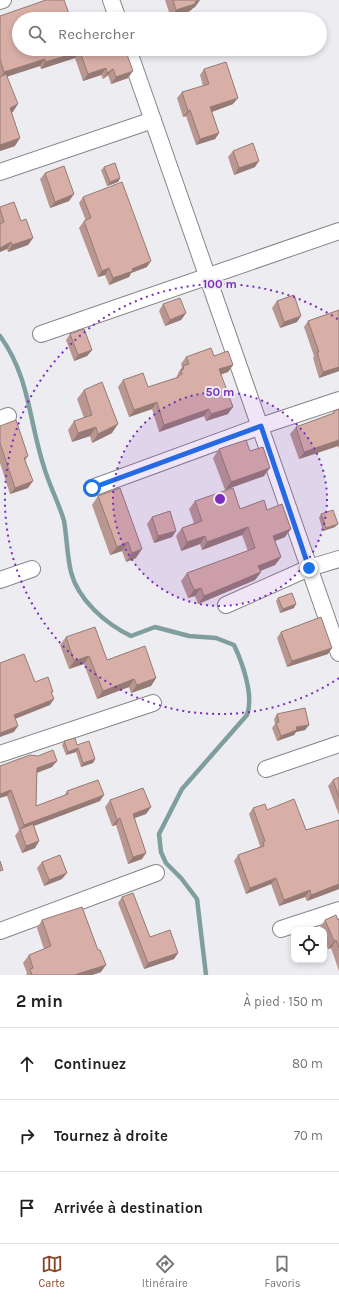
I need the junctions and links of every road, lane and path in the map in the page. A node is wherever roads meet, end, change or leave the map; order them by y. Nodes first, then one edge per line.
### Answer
1 (4, 0) edge
2 (111, 0) edge
3 (0, 1) edge
4 (115, 12) edge
5 (130, 56) edge
6 (153, 120) junction
7 (0, 172) edge
8 (339, 231) edge
9 (208, 276) junction
10 (41, 334) dead end
11 (339, 400) edge
12 (261, 426) junction
13 (92, 488) dead end
14 (339, 559) edge
15 (32, 568) dead end
16 (309, 568) junction
17 (0, 580) edge
18 (226, 605) dead end
19 (339, 653) edge
20 (152, 703) dead end
21 (339, 744) edge
22 (0, 754) edge
23 (266, 769) dead end
24 (156, 873) dead end
25 (339, 910) edge
26 (281, 929) dead end
27 (0, 931) edge

1 - 3 street
2 - 4 street
5 - 6 street
6 - 7 street
6 - 9 street
8 - 9 street
9 - 10 street
9 - 12 street
11 - 12 street
12 - 13 street
12 - 16 street
14 - 16 street
15 - 17 street
16 - 18 street
16 - 19 street
20 - 22 street
21 - 23 street
24 - 27 street
25 - 26 street

